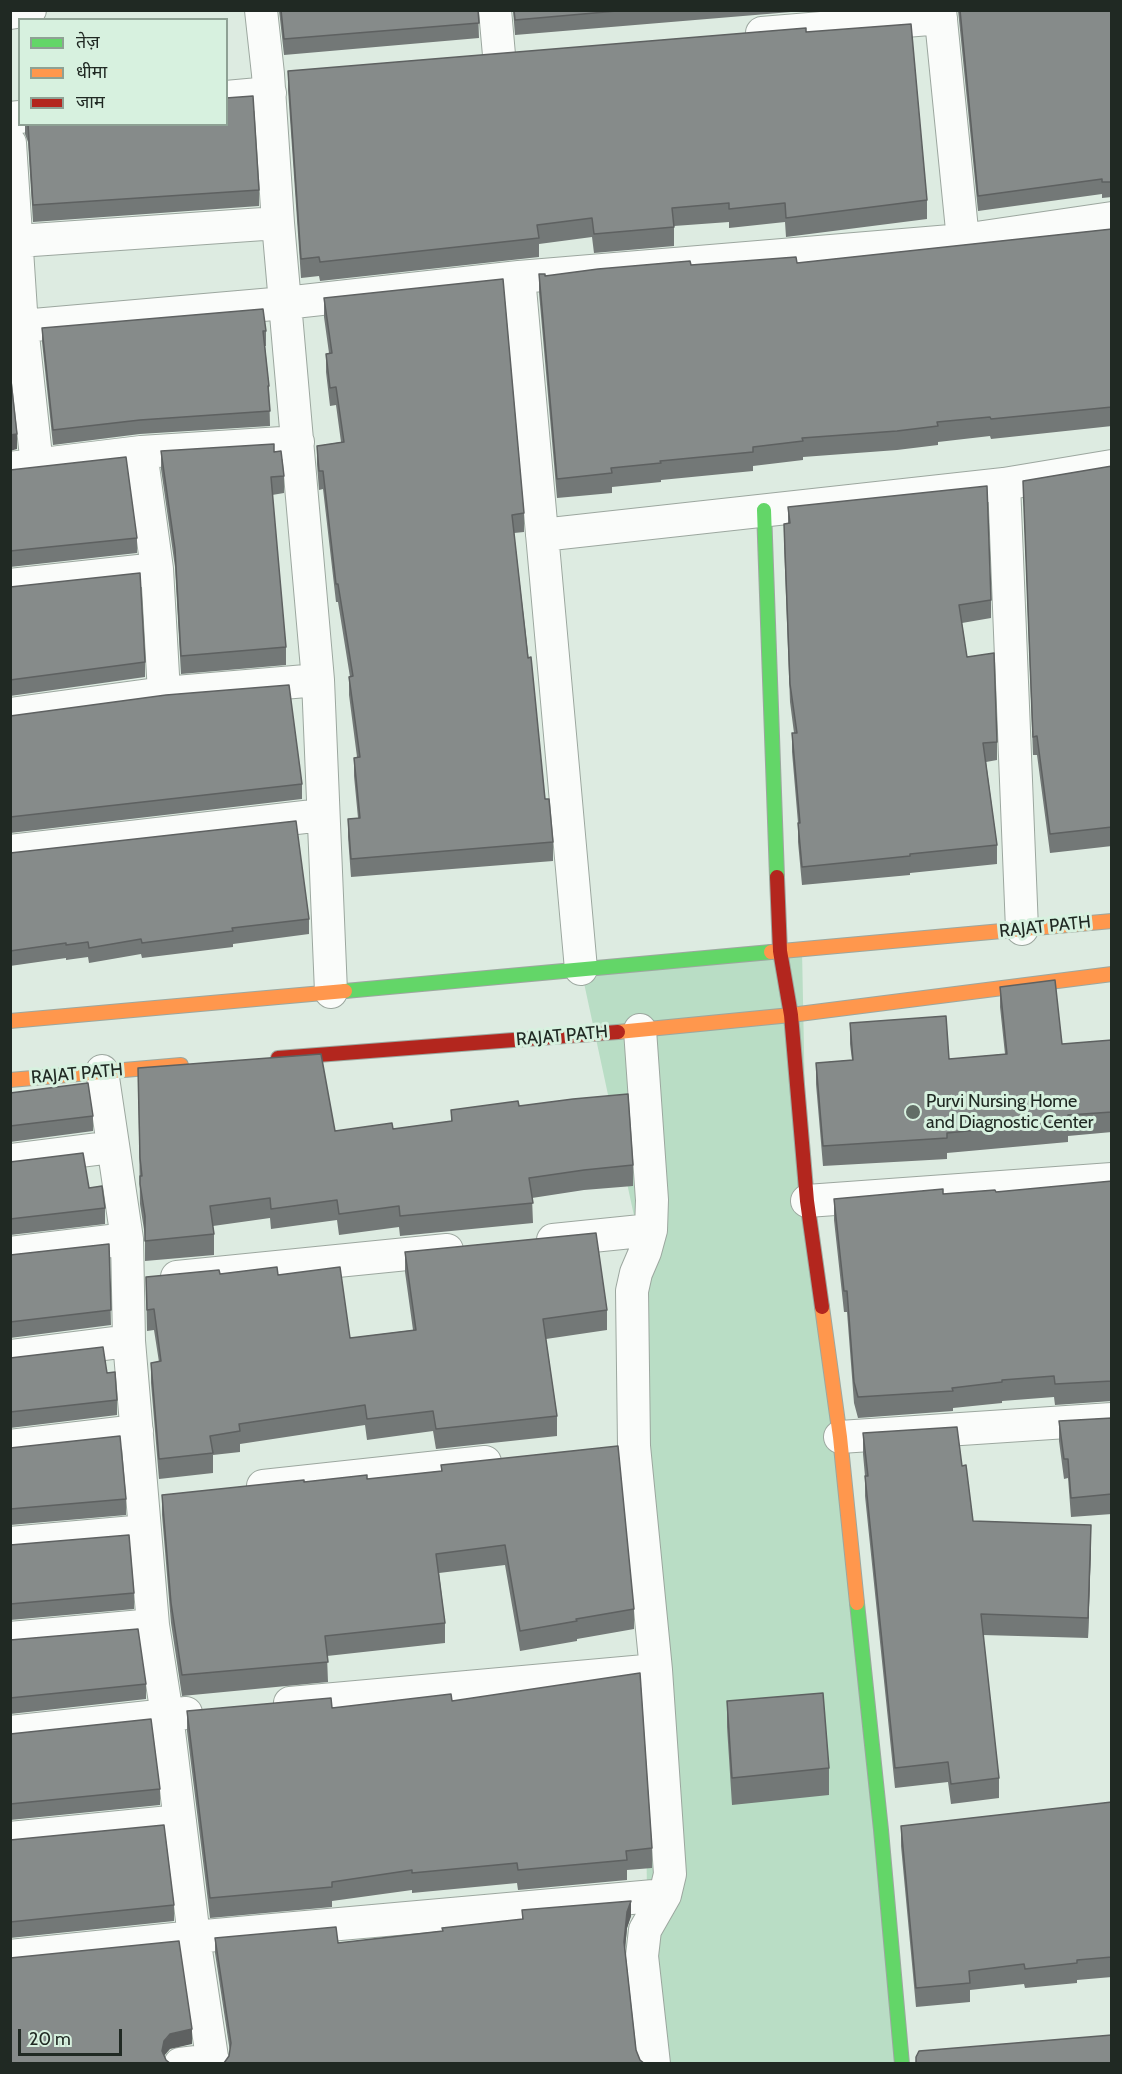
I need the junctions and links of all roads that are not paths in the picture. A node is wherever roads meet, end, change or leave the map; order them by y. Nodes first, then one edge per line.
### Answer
1 (30, 10) edge
2 (261, 10) edge
3 (495, 10) edge
4 (10, 13) edge
5 (940, 14) edge
6 (738, 35) edge
7 (500, 55) edge
8 (277, 80) junction
9 (228, 96) edge
10 (10, 143) edge
11 (1112, 218) edge
12 (278, 223) junction
13 (963, 240) junction
14 (18, 241) junction
15 (519, 277) junction
16 (285, 303) junction
17 (22, 326) junction
18 (298, 442) junction
19 (141, 452) junction
20 (1112, 466) edge
21 (24, 467) edge
22 (1004, 484) junction
23 (764, 510) junction
24 (542, 535) junction
25 (157, 569) junction
26 (10, 585) edge
27 (318, 680) junction
28 (164, 693) junction
29 (10, 714) edge
30 (322, 815) junction
31 (10, 851) edge
32 (1112, 921) edge
33 (1022, 929) junction
34 (780, 951) junction
35 (581, 969) junction
36 (1112, 974) edge
37 (331, 992) junction
38 (791, 1015) junction
39 (10, 1021) edge
40 (640, 1030) junction
41 (267, 1059) edge
42 (196, 1064) edge
43 (102, 1071) junction
44 (10, 1080) edge
45 (113, 1147) junction
46 (10, 1160) edge
47 (1112, 1179) edge
48 (807, 1201) junction
49 (651, 1230) junction
50 (127, 1239) junction
51 (520, 1243) edge
52 (473, 1248) edge
53 (10, 1253) edge
54 (128, 1281) junction
55 (129, 1341) junction
56 (10, 1356) edge
57 (1112, 1419) edge
58 (137, 1431) junction
59 (840, 1437) junction
60 (10, 1446) edge
61 (517, 1458) edge
62 (236, 1489) edge
63 (145, 1531) junction
64 (10, 1543) edge
65 (153, 1625) junction
66 (10, 1638) edge
67 (656, 1670) junction
68 (263, 1706) edge
69 (215, 1710) edge
70 (167, 1714) junction
71 (10, 1732) edge
72 (180, 1821) junction
73 (10, 1838) edge
74 (665, 1895) junction
75 (194, 1937) junction
76 (10, 1956) edge
77 (908, 2056) edge
78 (213, 2062) edge
79 (180, 2064) edge
80 (654, 2064) edge

1 - 4 street
2 - 8 street
3 - 7 street
5 - 6 street
5 - 13 street
8 - 9 street
8 - 12 street
10 - 14 street
11 - 13 street
12 - 14 street
12 - 16 street
13 - 15 street
14 - 17 street
15 - 16 street
15 - 24 street
16 - 17 street
16 - 18 street
17 - 21 street
18 - 19 street
18 - 27 street
19 - 21 street
19 - 25 street
20 - 22 street
22 - 23 street
22 - 33 street
23 - 24 street
23 - 34 street
24 - 35 street
25 - 26 street
25 - 28 street
27 - 28 street
27 - 30 street
28 - 29 street
30 - 31 street
30 - 37 street
32 - 33 street, RAJAT PATH
33 - 34 street, RAJAT PATH
34 - 35 street, RAJAT PATH
34 - 38 street
35 - 37 street, RAJAT PATH
36 - 38 street, RAJAT PATH
37 - 39 street, RAJAT PATH
38 - 40 street, RAJAT PATH
38 - 48 street
40 - 41 street, RAJAT PATH
40 - 49 street
42 - 43 street, RAJAT PATH
43 - 44 street, RAJAT PATH
43 - 45 street
45 - 46 street
45 - 50 street
47 - 48 street
48 - 59 street
49 - 51 street
49 - 67 street
50 - 53 street
50 - 54 street
52 - 54 street
54 - 55 street
55 - 56 street
55 - 58 street
57 - 59 street
58 - 60 street
58 - 63 street
59 - 77 street
61 - 62 street
63 - 64 street
63 - 65 street
65 - 66 street
65 - 70 street
67 - 68 street
67 - 74 street
69 - 70 street
70 - 71 street
70 - 72 street
72 - 73 street
72 - 75 street
74 - 75 street
74 - 80 street
75 - 76 street
75 - 78 street
78 - 79 street

